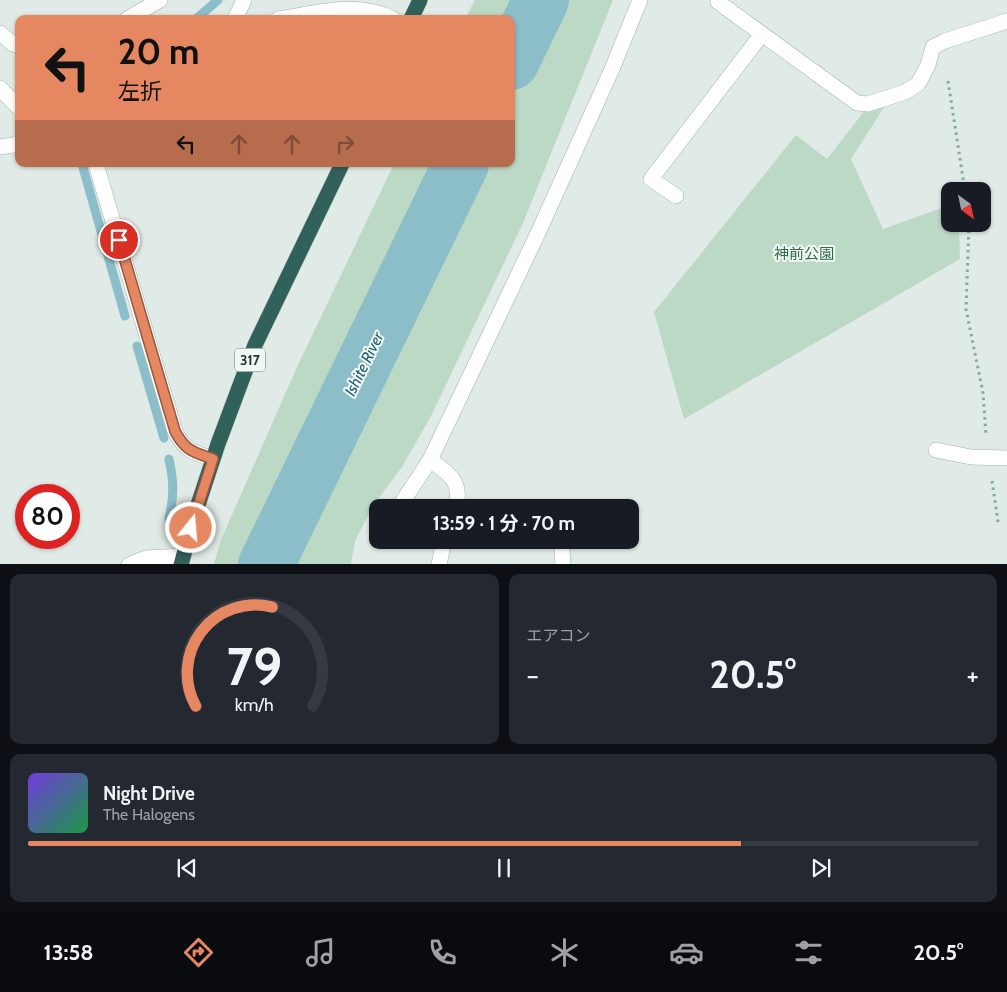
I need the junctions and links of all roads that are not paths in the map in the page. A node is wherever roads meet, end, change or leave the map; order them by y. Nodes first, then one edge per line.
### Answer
1 (160, 0) edge
2 (244, 0) edge
3 (420, 0) edge
4 (640, 0) edge
5 (719, 0) edge
6 (134, 15) edge
7 (237, 15) edge
8 (306, 15) edge
9 (381, 15) edge
10 (413, 15) edge
11 (1007, 21) edge
12 (0, 33) edge
13 (762, 34) junction
14 (15, 44) edge
15 (0, 88) edge
16 (15, 104) edge
17 (15, 145) edge
18 (0, 147) edge
19 (97, 167) edge
20 (341, 167) edge
21 (676, 196) dead end
22 (936, 450) dead end
23 (1007, 458) edge
24 (213, 459) junction
25 (430, 460) junction
26 (404, 499) edge
27 (458, 499) edge
28 (442, 549) edge
29 (182, 560) edge
30 (129, 564) edge
31 (439, 564) edge

1 - 6 street
2 - 7 street
3 - 10 highway
4 - 25 street
5 - 13 street
8 - 9 street
11 - 13 street
12 - 14 street
13 - 21 street
15 - 16 street
17 - 18 street
19 - 24 street
20 - 24 highway, 317
22 - 23 street
24 - 29 highway, 317
25 - 26 street
25 - 27 street
28 - 31 street
29 - 30 street

